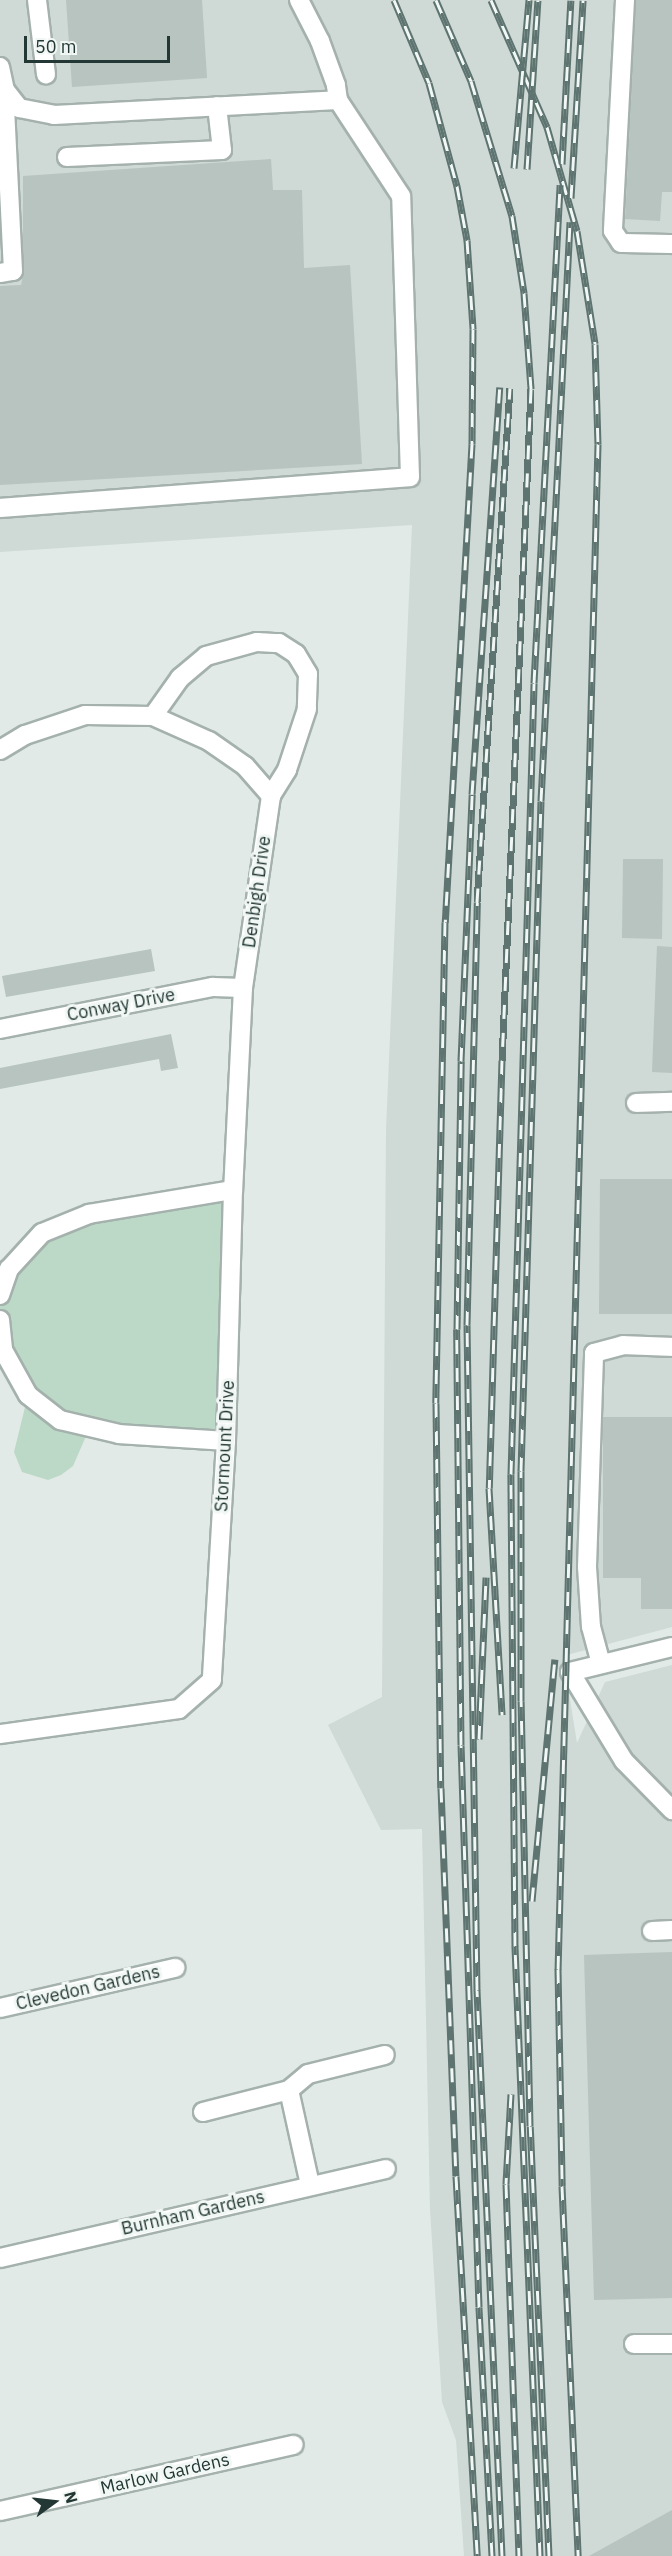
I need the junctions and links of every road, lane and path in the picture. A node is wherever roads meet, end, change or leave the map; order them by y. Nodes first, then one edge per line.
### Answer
1 (37, 0) edge
2 (299, 0) edge
3 (625, 0) edge
4 (46, 74) dead end
5 (2, 75) edge
6 (338, 100) junction
7 (217, 106) junction
8 (67, 157) dead end
9 (672, 244) edge
10 (0, 273) edge
11 (0, 508) edge
12 (153, 716) junction
13 (0, 750) edge
14 (270, 796) junction
15 (243, 988) junction
16 (0, 1029) edge
17 (672, 1102) edge
18 (636, 1103) dead end
19 (233, 1190) junction
20 (0, 1295) edge
21 (0, 1320) edge
22 (672, 1347) edge
23 (226, 1441) junction
24 (672, 1647) edge
25 (601, 1664) junction
26 (0, 1734) edge
27 (672, 1810) edge
28 (672, 1930) edge
29 (652, 1931) dead end
30 (175, 1968) dead end
31 (0, 2008) edge
32 (385, 2055) dead end
33 (289, 2090) junction
34 (203, 2112) dead end
35 (386, 2169) dead end
36 (309, 2186) junction
37 (0, 2258) edge
38 (634, 2344) dead end
39 (672, 2344) edge
40 (294, 2445) dead end
41 (0, 2511) edge

1 - 4 street
2 - 6 street
3 - 9 street
5 - 7 street
5 - 10 street
6 - 7 street
6 - 11 street
7 - 8 street
12 - 13 street
12 - 14 street
12 - 14 street, Denbigh Drive
14 - 15 street, Denbigh Drive
15 - 16 street, Conway Drive
15 - 19 street, Stormount Drive
17 - 18 street
19 - 20 street
19 - 23 street, Stormount Drive
21 - 23 street
22 - 25 street
23 - 26 street, Stormount Drive
24 - 25 street
25 - 27 street
28 - 29 street
30 - 31 street, Clevedon Gardens
32 - 33 street
33 - 34 street
33 - 36 street
35 - 36 street, Burnham Gardens
36 - 37 street, Burnham Gardens
38 - 39 street
40 - 41 street, Marlow Gardens

